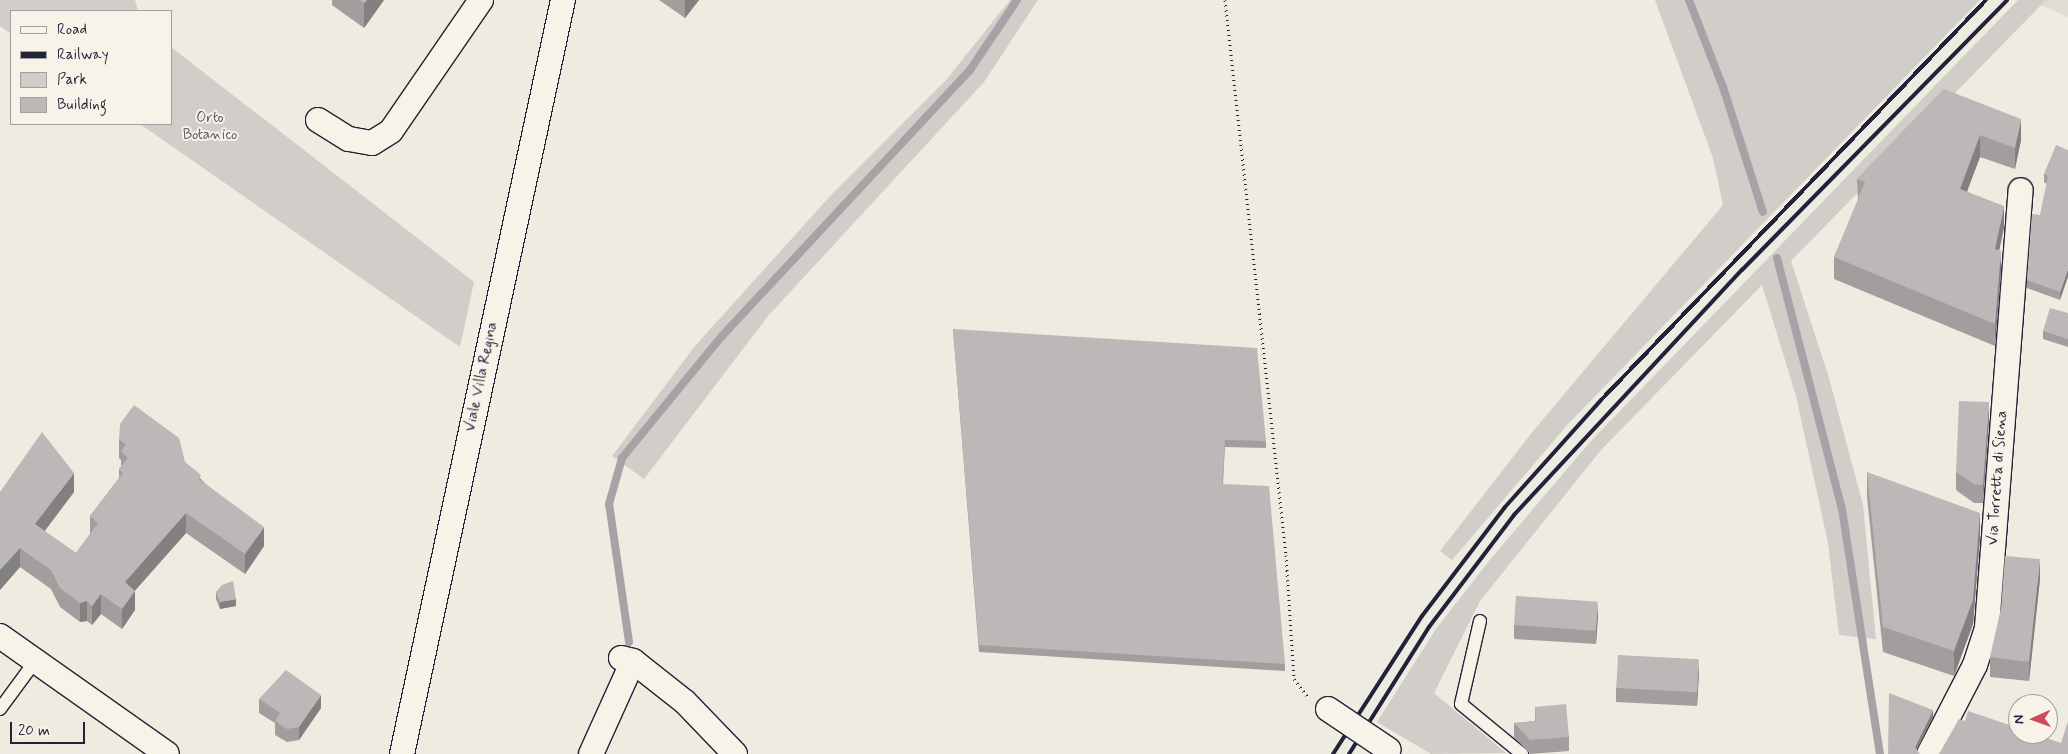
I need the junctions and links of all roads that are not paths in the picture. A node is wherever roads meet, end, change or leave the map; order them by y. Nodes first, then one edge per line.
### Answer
1 (481, 0) edge
2 (563, 0) edge
3 (318, 120) dead end
4 (2021, 190) dead end
5 (1480, 621) dead end
6 (0, 636) edge
7 (36, 660) junction
8 (1328, 709) road end
9 (0, 710) edge
10 (1393, 752) edge
11 (168, 754) edge
12 (402, 754) edge
13 (591, 754) edge
14 (735, 754) edge
15 (1522, 754) edge
16 (1929, 754) edge

1 - 3 street
2 - 12 street, Viale Villa Regina
4 - 16 street, Via Torretta di Siena
5 - 15 lane
6 - 7 street
7 - 9 lane
7 - 11 street
8 - 10 street, bridge
13 - 14 street

